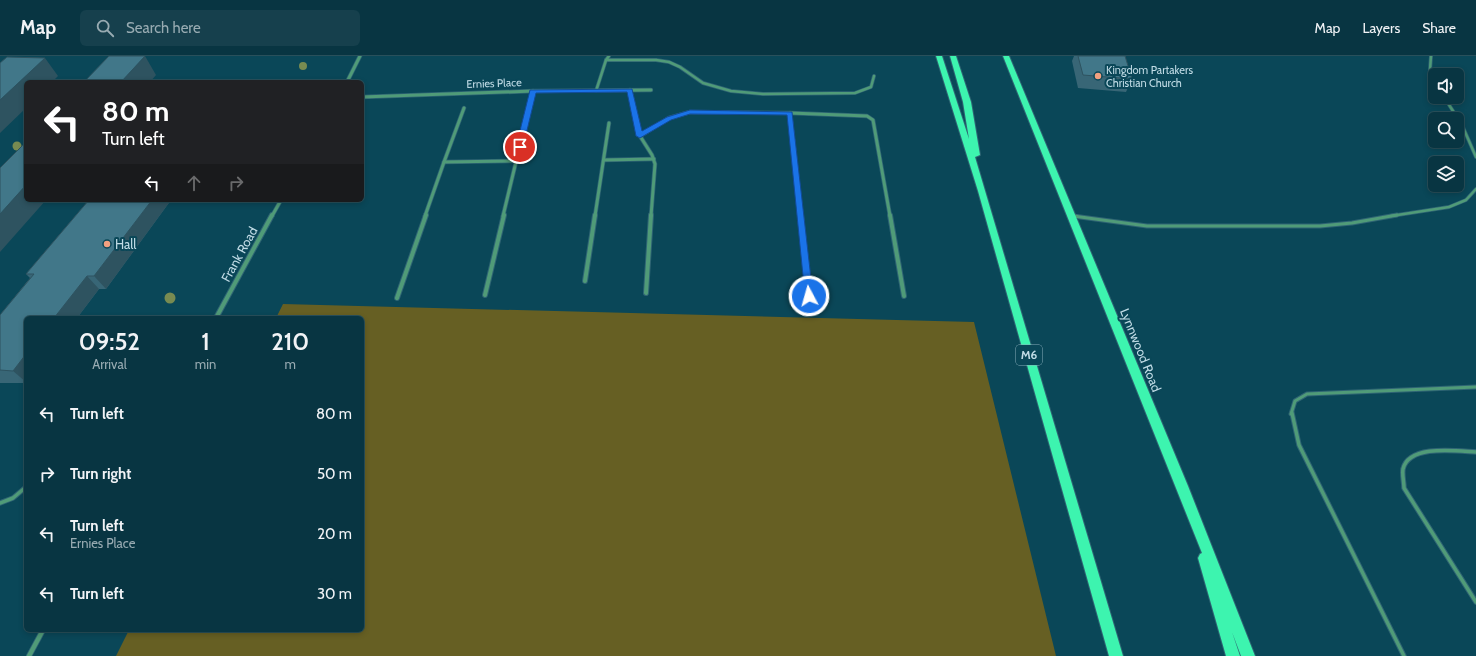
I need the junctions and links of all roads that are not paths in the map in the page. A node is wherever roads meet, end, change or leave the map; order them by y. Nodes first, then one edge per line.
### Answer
1 (360, 56) edge
2 (609, 56) edge
3 (939, 56) edge
4 (953, 56) edge
5 (1006, 56) edge
6 (1431, 56) edge
7 (606, 60) junction
8 (1430, 68) edge
9 (874, 76) dead end
10 (348, 80) edge
11 (630, 90) junction
12 (651, 90) dead end
13 (533, 91) junction
14 (596, 91) junction
15 (364, 96) edge
16 (1448, 104) edge
17 (464, 108) dead end
18 (790, 113) junction
19 (609, 123) dead end
20 (640, 136) junction
21 (1476, 157) edge
22 (654, 159) junction
23 (604, 160) junction
24 (516, 161) junction
25 (444, 162) junction
26 (1476, 189) edge
27 (982, 191) junction
28 (280, 202) edge
29 (1073, 216) junction
30 (585, 282) dead end
31 (646, 293) dead end
32 (485, 295) dead end
33 (809, 296) dead end
34 (904, 296) dead end
35 (397, 298) dead end
36 (217, 316) edge
37 (1476, 387) edge
38 (1476, 452) edge
39 (1182, 486) junction
40 (24, 489) edge
41 (0, 503) edge
42 (1476, 602) edge
43 (42, 632) edge
44 (29, 656) edge
45 (1116, 656) edge
46 (1233, 656) edge
47 (1248, 656) edge
48 (1404, 656) edge

1 - 10 street
2 - 7 lane
3 - 27 main road, M6
4 - 27 main road
5 - 29 main road, Lynnwood Road
6 - 8 lane
7 - 9 lane
7 - 14 lane
11 - 12 street, Ernies Place
11 - 14 street, Ernies Place
11 - 20 street
13 - 14 street, Ernies Place
13 - 15 street, Ernies Place
13 - 24 street
16 - 21 lane
17 - 25 street
18 - 20 street
18 - 33 street
18 - 34 street
19 - 23 street
20 - 22 street
22 - 23 street
22 - 31 street
23 - 30 street
24 - 25 street
24 - 32 street
25 - 35 street
26 - 29 lane
27 - 45 main road, M6
28 - 36 street, Frank Road
29 - 39 main road, Lynnwood Road
37 - 48 lane
38 - 42 lane
39 - 46 main road
39 - 47 main road, Lynnwood Road
40 - 41 lane
43 - 44 street

